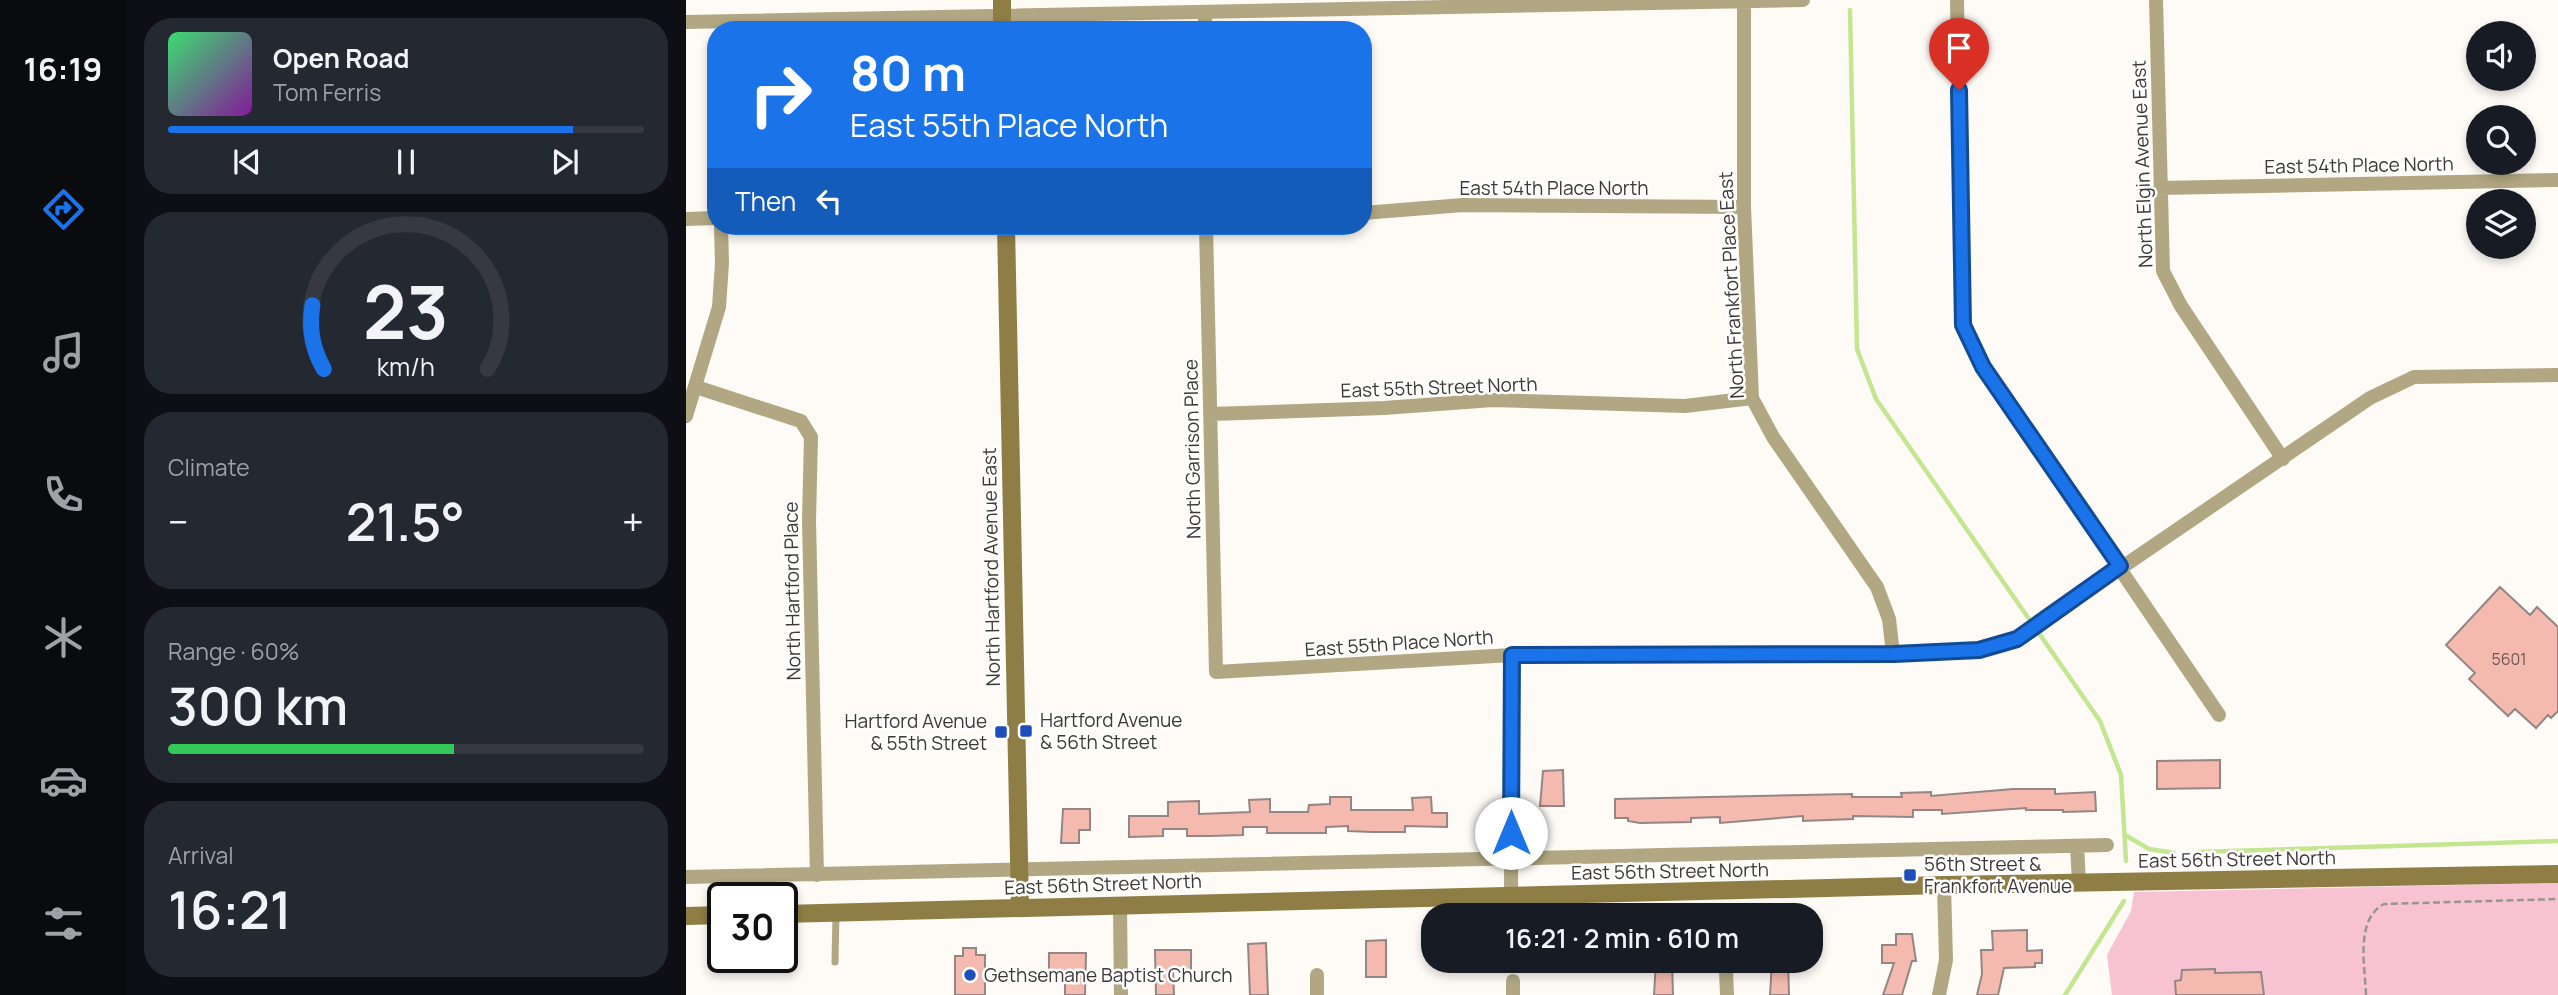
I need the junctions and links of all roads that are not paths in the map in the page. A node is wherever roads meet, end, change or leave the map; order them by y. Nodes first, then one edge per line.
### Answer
1 (1803, 0) edge
2 (1957, 0) edge
3 (2156, 0) edge
4 (1744, 1) edge
5 (1205, 14) junction
6 (1002, 16) edge
7 (739, 21) edge
8 (1205, 21) edge
9 (686, 22) edge
10 (707, 22) edge
11 (2558, 180) edge
12 (2160, 188) junction
13 (1744, 208) junction
14 (1372, 212) edge
15 (707, 218) edge
16 (686, 219) edge
17 (721, 235) edge
18 (1006, 235) edge
19 (1206, 235) edge
20 (2558, 375) edge
21 (695, 387) junction
22 (1752, 398) junction
23 (1211, 414) junction
24 (686, 415) edge
25 (2283, 459) junction
26 (2120, 566) junction
27 (1894, 654) junction
28 (1512, 655) junction
29 (1216, 672) joint
30 (2220, 715) dead end
31 (2107, 845) dead end
32 (2077, 846) junction
33 (1510, 859) junction
34 (1018, 870) junction
35 (2558, 874) edge
36 (817, 875) junction
37 (686, 877) edge
38 (2079, 882) junction
39 (1944, 885) junction
40 (1511, 895) junction
41 (1120, 905) junction
42 (1020, 907) junction
43 (836, 913) junction
44 (798, 914) edge
45 (707, 915) edge
46 (686, 916) edge
47 (835, 962) dead end
48 (1726, 973) edge
49 (1317, 975) dead end
50 (1121, 995) edge
51 (1317, 995) edge
52 (1727, 995) edge
53 (1939, 995) edge

1 - 4 street
2 - 26 street
3 - 12 street, North Elgin Avenue East
4 - 5 street
4 - 13 street, North Frankfort Place East
5 - 6 street
5 - 8 street
6 - 7 street
9 - 10 street
11 - 12 street, East 54th Place North
12 - 25 street, North Elgin Avenue East
13 - 14 street, East 54th Place North
13 - 22 street, North Frankfort Place East
15 - 16 street
17 - 21 street
18 - 34 street, North Hartford Avenue East
19 - 23 street, North Garrison Place
20 - 25 street
21 - 24 street
21 - 36 street, North Hartford Place
22 - 23 street, East 55th Street North
22 - 27 street, North Frankfort Place East
23 - 29 street, North Garrison Place
25 - 26 street, East 55th Place North
26 - 27 street, East 55th Place North
26 - 30 street
27 - 28 street, East 55th Place North
28 - 29 street, East 55th Place North
28 - 33 street
31 - 32 street, East 56th Street North
32 - 33 street, East 56th Street North
32 - 38 street
33 - 34 street, East 56th Street North
33 - 40 street
34 - 36 street, East 56th Street North
34 - 42 street, North Hartford Avenue East
35 - 38 street, East 56th Street North
36 - 37 street, East 56th Street North
38 - 39 street, East 56th Street North
39 - 40 street, East 56th Street North
39 - 53 street
40 - 41 street, East 56th Street North
41 - 42 street, East 56th Street North
41 - 50 street
42 - 43 street, East 56th Street North
43 - 44 street, East 56th Street North
43 - 47 lane
45 - 46 street
48 - 52 street
49 - 51 street

